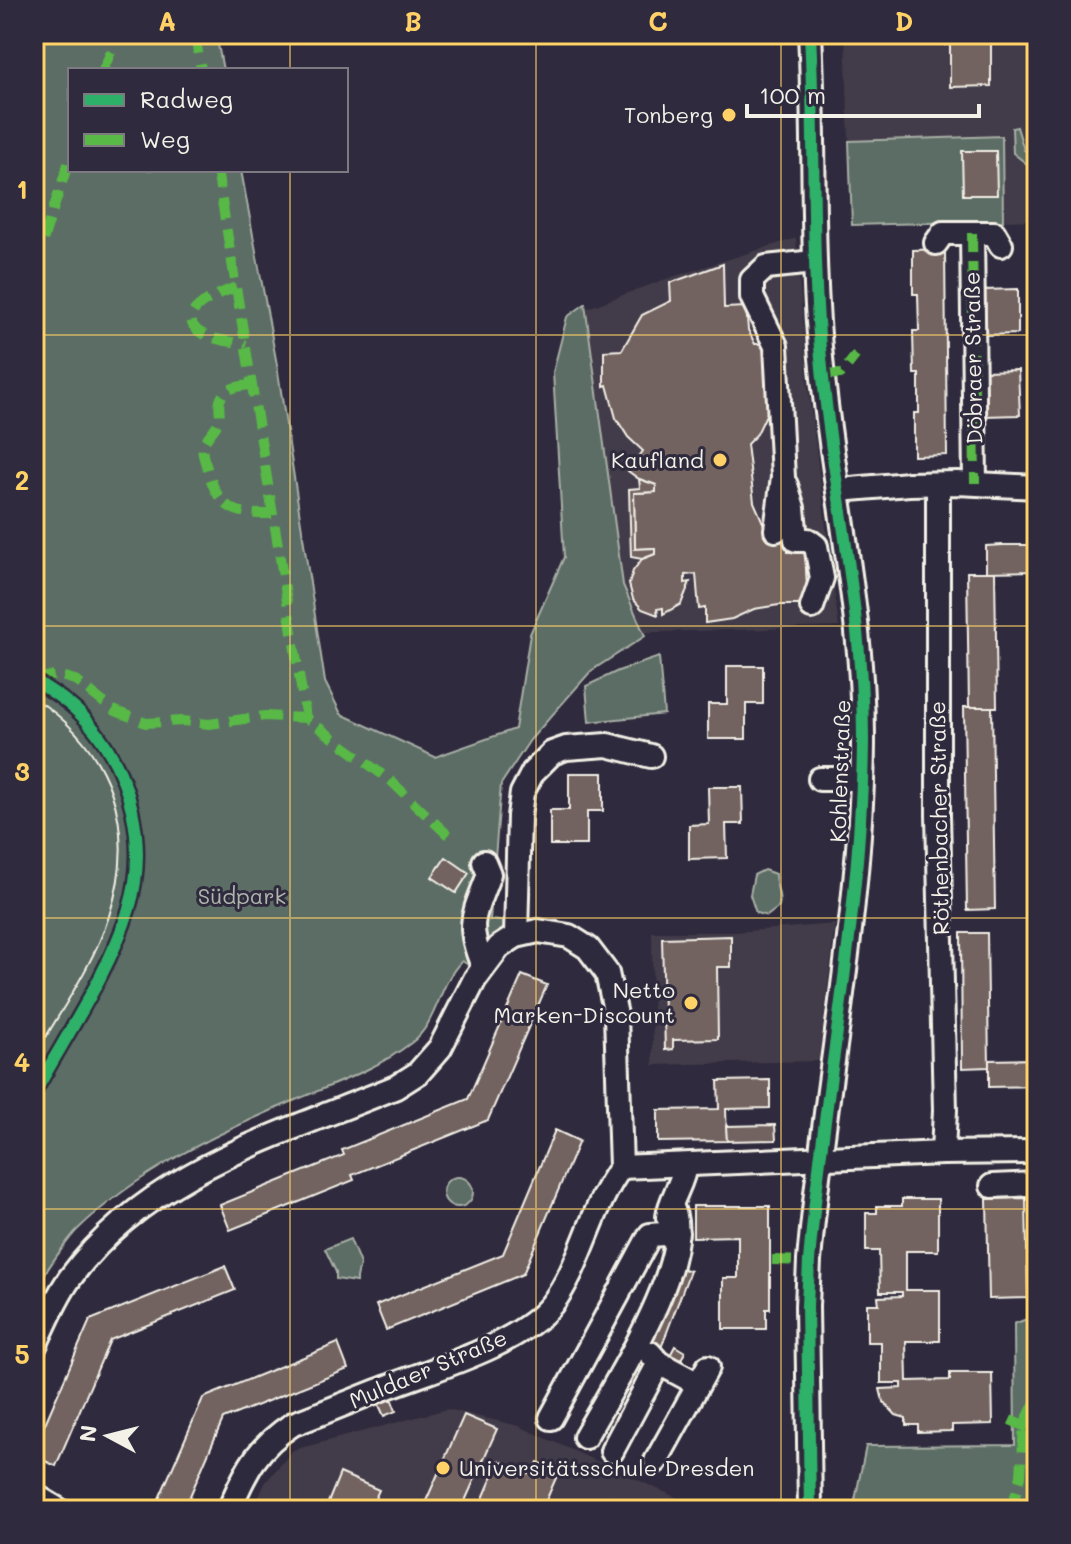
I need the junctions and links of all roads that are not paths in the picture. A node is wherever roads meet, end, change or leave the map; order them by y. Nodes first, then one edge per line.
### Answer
1 (810, 34) edge
2 (972, 233) junction
3 (936, 243) dead end
4 (1001, 245) dead end
5 (814, 262) junction
6 (783, 477) junction
7 (975, 483) junction
8 (938, 484) junction
9 (1037, 487) edge
10 (839, 490) junction
11 (776, 530) dead end
12 (812, 607) dead end
13 (651, 756) dead end
14 (820, 779) dead end
15 (862, 779) junction
16 (484, 862) dead end
17 (516, 936) junction
18 (483, 966) junction
19 (1036, 1152) edge
20 (943, 1153) junction
21 (821, 1159) junction
22 (621, 1167) junction
23 (684, 1172) junction
24 (1037, 1184) edge
25 (992, 1186) dead end
26 (677, 1233) junction
27 (620, 1292) junction
28 (651, 1318) junction
29 (636, 1344) junction
30 (34, 1348) edge
31 (659, 1363) junction
32 (551, 1418) dead end
33 (585, 1437) dead end
34 (612, 1451) dead end
35 (656, 1461) dead end
36 (34, 1495) edge
37 (59, 1510) edge
38 (229, 1510) edge
39 (810, 1510) edge

1 - 5 street, Kohlenstraße
2 - 3 street
2 - 4 street
2 - 7 street, Döbraer Straße
5 - 6 street
5 - 10 street, Kohlenstraße
6 - 11 street
6 - 12 street
7 - 8 street
7 - 9 street
8 - 10 street
8 - 20 street, Röthenbacher Straße
10 - 15 street, Kohlenstraße
13 - 17 street
14 - 15 street
15 - 21 street, Kohlenstraße
16 - 18 street
17 - 18 street
17 - 22 street
18 - 30 street
19 - 20 street
19 - 24 street
20 - 21 street
21 - 23 street
21 - 39 street, Kohlenstraße
22 - 23 street
22 - 38 street, Muldaer Straße
23 - 26 street
24 - 25 street
26 - 27 street
26 - 28 street
27 - 28 street
27 - 32 street
28 - 29 street
29 - 31 street
29 - 33 street
31 - 34 street
31 - 35 street
36 - 37 street

